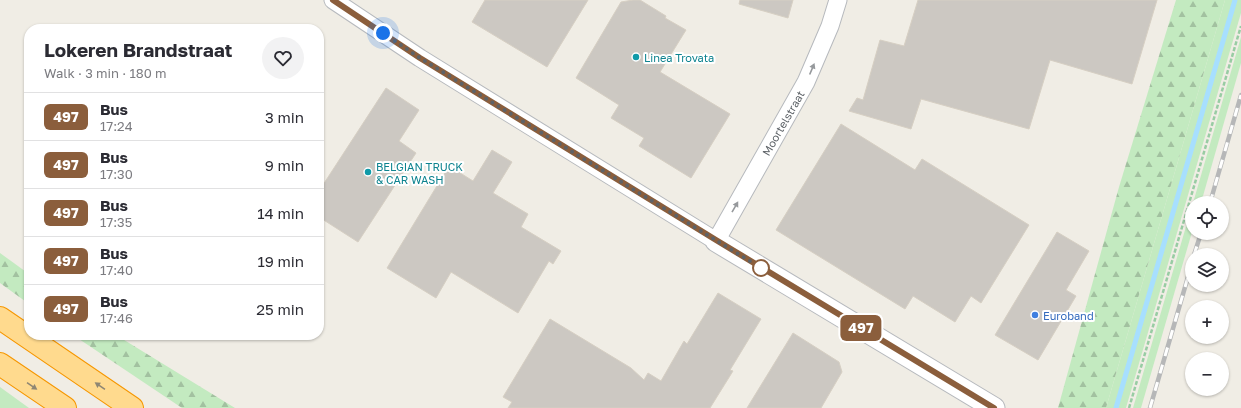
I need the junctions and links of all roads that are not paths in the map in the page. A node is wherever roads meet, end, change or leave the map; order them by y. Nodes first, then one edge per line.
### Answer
1 (333, 0) edge
2 (838, 0) edge
3 (716, 240) junction
4 (0, 318) edge
5 (24, 334) edge
6 (32, 340) edge
7 (0, 364) edge
8 (65, 408) edge
9 (132, 408) edge
10 (994, 408) edge

1 - 3 street
3 -> 2 street, Moortelstraat
3 - 10 street
5 -> 4 highway
9 -> 6 highway
7 -> 8 highway

